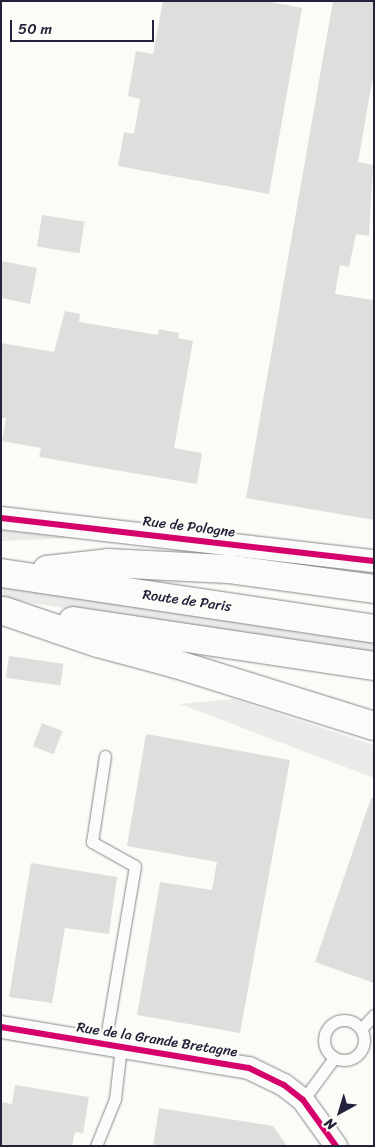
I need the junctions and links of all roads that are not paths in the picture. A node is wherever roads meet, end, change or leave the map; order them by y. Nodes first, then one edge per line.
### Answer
1 (1, 518) edge
2 (374, 561) edge
3 (5, 574) edge
4 (374, 589) edge
5 (3, 611) edge
6 (374, 629) edge
7 (374, 666) edge
8 (374, 726) edge
9 (105, 756) dead end
10 (374, 1015) edge
11 (1, 1027) edge
12 (361, 1029) junction
13 (113, 1045) junction
14 (334, 1058) junction
15 (302, 1100) junction
16 (96, 1146) edge
17 (336, 1146) edge

1 - 2 street, Rue de Pologne
3 - 4 main road
3 - 6 main road, Route de Paris
5 - 7 main road
5 - 8 main road
9 - 13 lane
10 - 12 lane
11 - 13 street, Rue de la Grande Bretagne
12 - 14 lane
12 - 14 lane
13 - 15 street, Rue de la Grande Bretagne
13 - 16 lane
14 - 15 lane
15 - 17 street, Rue de la Grande Bretagne

